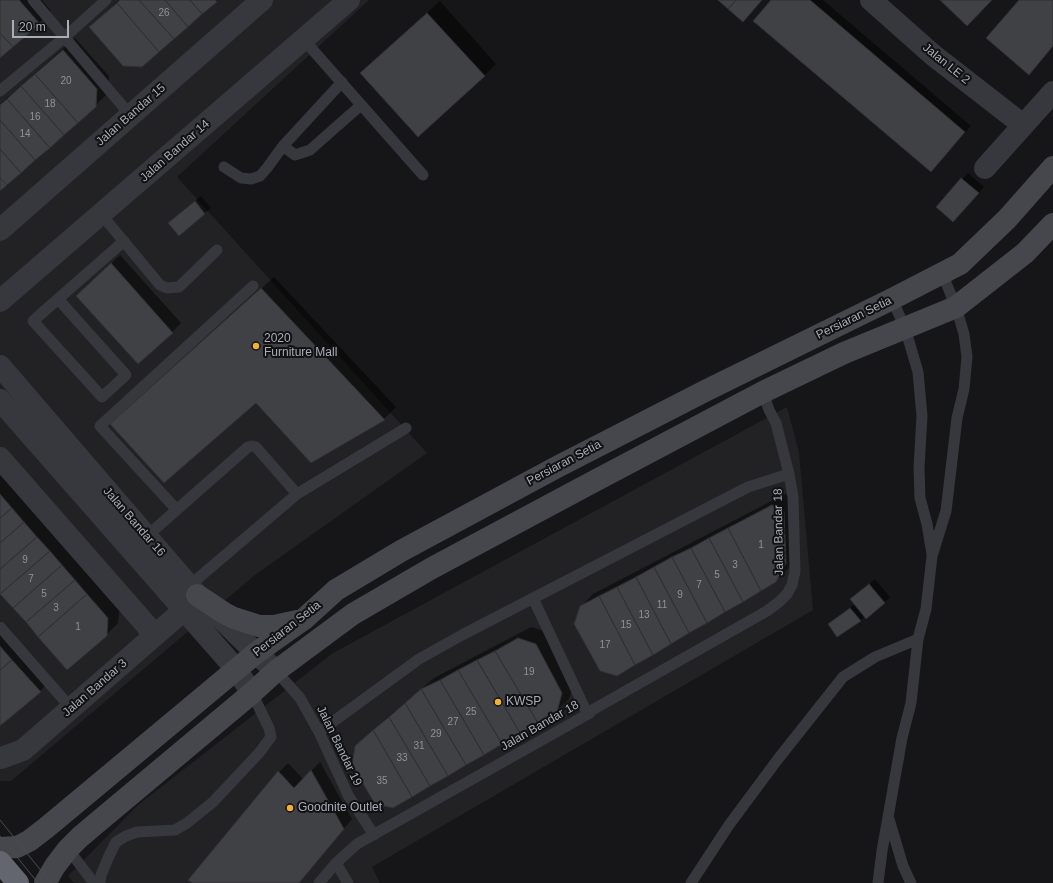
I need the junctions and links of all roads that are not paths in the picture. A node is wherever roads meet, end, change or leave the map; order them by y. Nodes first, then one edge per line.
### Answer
1 (33, 0) edge
2 (106, 0) edge
3 (262, 0) edge
4 (349, 0) edge
5 (873, 1) edge
6 (65, 37) junction
7 (304, 40) junction
8 (342, 82) junction
9 (0, 91) edge
10 (1053, 92) edge
11 (361, 105) junction
12 (130, 116) junction
13 (1023, 125) junction
14 (283, 146) junction
15 (224, 167) dead end
16 (1053, 167) edge
17 (985, 168) dead end
18 (423, 175) dead end
19 (102, 214) junction
20 (1053, 224) edge
21 (0, 230) edge
22 (124, 241) junction
23 (217, 250) dead end
24 (942, 273) junction
25 (253, 286) dead end
26 (58, 299) junction
27 (892, 299) junction
28 (0, 301) edge
29 (956, 307) junction
30 (905, 328) junction
31 (0, 366) edge
32 (764, 392) junction
33 (0, 400) edge
34 (406, 428) dead end
35 (0, 458) edge
36 (789, 474) junction
37 (297, 494) junction
38 (177, 510) junction
39 (147, 536) junction
40 (932, 556) junction
41 (190, 597) junction
42 (533, 598) junction
43 (304, 619) junction
44 (0, 627) edge
45 (155, 635) junction
46 (918, 639) junction
47 (256, 653) junction
48 (236, 669) junction
49 (276, 671) junction
50 (252, 693) junction
51 (71, 708) junction
52 (587, 712) junction
53 (319, 732) junction
54 (0, 758) edge
55 (888, 817) junction
56 (374, 835) junction
57 (0, 848) edge
58 (68, 849) junction
59 (0, 862) edge
60 (336, 863) junction
61 (18, 883) edge
62 (45, 883) edge
63 (94, 883) edge
64 (100, 883) edge
65 (319, 883) edge
66 (348, 883) edge
67 (691, 883) edge
68 (878, 883) edge
69 (910, 883) edge

1 - 6 lane
2 - 6 lane
3 - 12 street, Jalan Bandar 15
4 - 7 street, Jalan Bandar 14
5 - 13 street, Jalan LE 2
6 - 9 lane
6 - 12 lane
7 - 8 lane
7 - 19 street, Jalan Bandar 14
8 - 11 lane
8 - 14 lane
10 - 13 street
11 - 14 lane
11 - 18 lane
12 - 21 street, Jalan Bandar 15
13 - 17 street
14 - 15 lane
16 - 24 street, Persiaran Setia
19 - 22 lane
19 - 28 street, Jalan Bandar 14
20 - 29 street
22 - 23 lane
22 - 26 lane
24 - 27 street, Persiaran Setia
24 - 29 lane
25 - 38 lane
26 - 26 lane
27 - 30 lane
27 - 43 street, Persiaran Setia
29 - 30 street
29 - 40 lane
30 - 32 street
30 - 40 lane
31 - 39 street, Jalan Bandar 16
32 - 36 lane
32 - 49 street
33 - 41 street, Jalan Bandar 16
34 - 37 lane
35 - 45 street
36 - 42 lane, Jalan Bandar 18
36 - 52 lane, Jalan Bandar 18
37 - 38 lane
37 - 41 lane
38 - 39 lane
39 - 41 street, Jalan Bandar 16
40 - 46 lane
41 - 43 street
41 - 45 street, Jalan Bandar 3
41 - 47 street, Jalan Bandar 16
41 - 48 street, Jalan Bandar 16
42 - 52 lane
42 - 53 lane, Jalan Bandar 18
43 - 47 street, Persiaran Setia
44 - 51 lane
45 - 51 street, Jalan Bandar 3
46 - 55 lane
46 - 67 lane
47 - 48 street, Persiaran Setia
47 - 49 street, Jalan Bandar 16
48 - 50 street, Jalan Bandar 16
48 - 57 street, Persiaran Setia
49 - 50 street
49 - 53 lane, Jalan Bandar 19
50 - 58 street
50 - 64 lane
51 - 54 street, Jalan Bandar 3
52 - 56 lane, Jalan Bandar 18
53 - 56 lane, Jalan Bandar 19
55 - 68 lane
55 - 69 lane
56 - 60 lane, Jalan Bandar 18
58 - 62 street
58 - 63 lane
59 - 61 highway
60 - 65 lane, Jalan Bandar 18
60 - 66 lane

